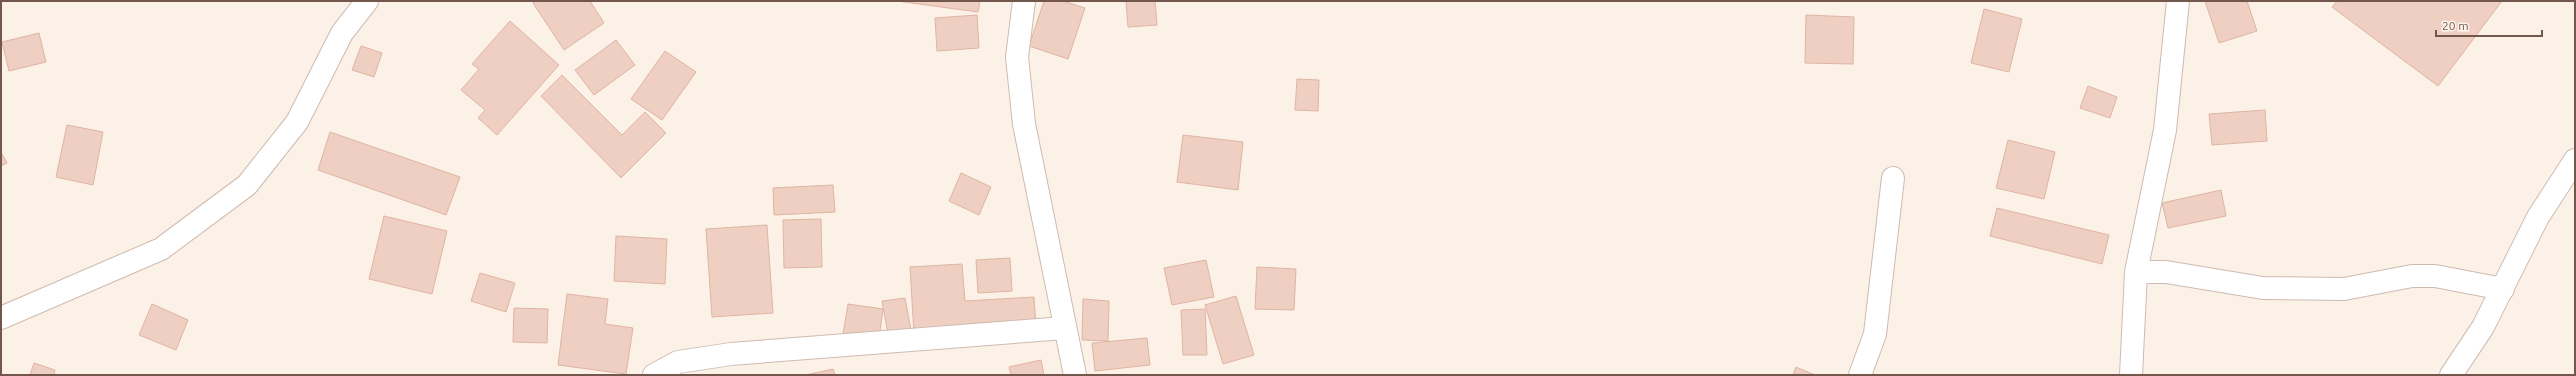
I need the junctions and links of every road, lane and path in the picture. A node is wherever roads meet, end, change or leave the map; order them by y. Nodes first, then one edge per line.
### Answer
1 (367, 1) edge
2 (1024, 1) edge
3 (2178, 1) edge
4 (2575, 160) edge
5 (1893, 178) dead end
6 (2136, 272) junction
7 (2503, 289) junction
8 (1, 318) edge
9 (1064, 328) junction
10 (654, 375) edge
11 (1075, 375) edge
12 (1860, 375) edge
13 (2131, 375) edge
14 (2451, 375) edge

1 - 8 street
2 - 9 street
3 - 6 street
4 - 7 street
5 - 12 street
6 - 7 street
6 - 13 street
7 - 14 street
9 - 10 street
9 - 11 street

